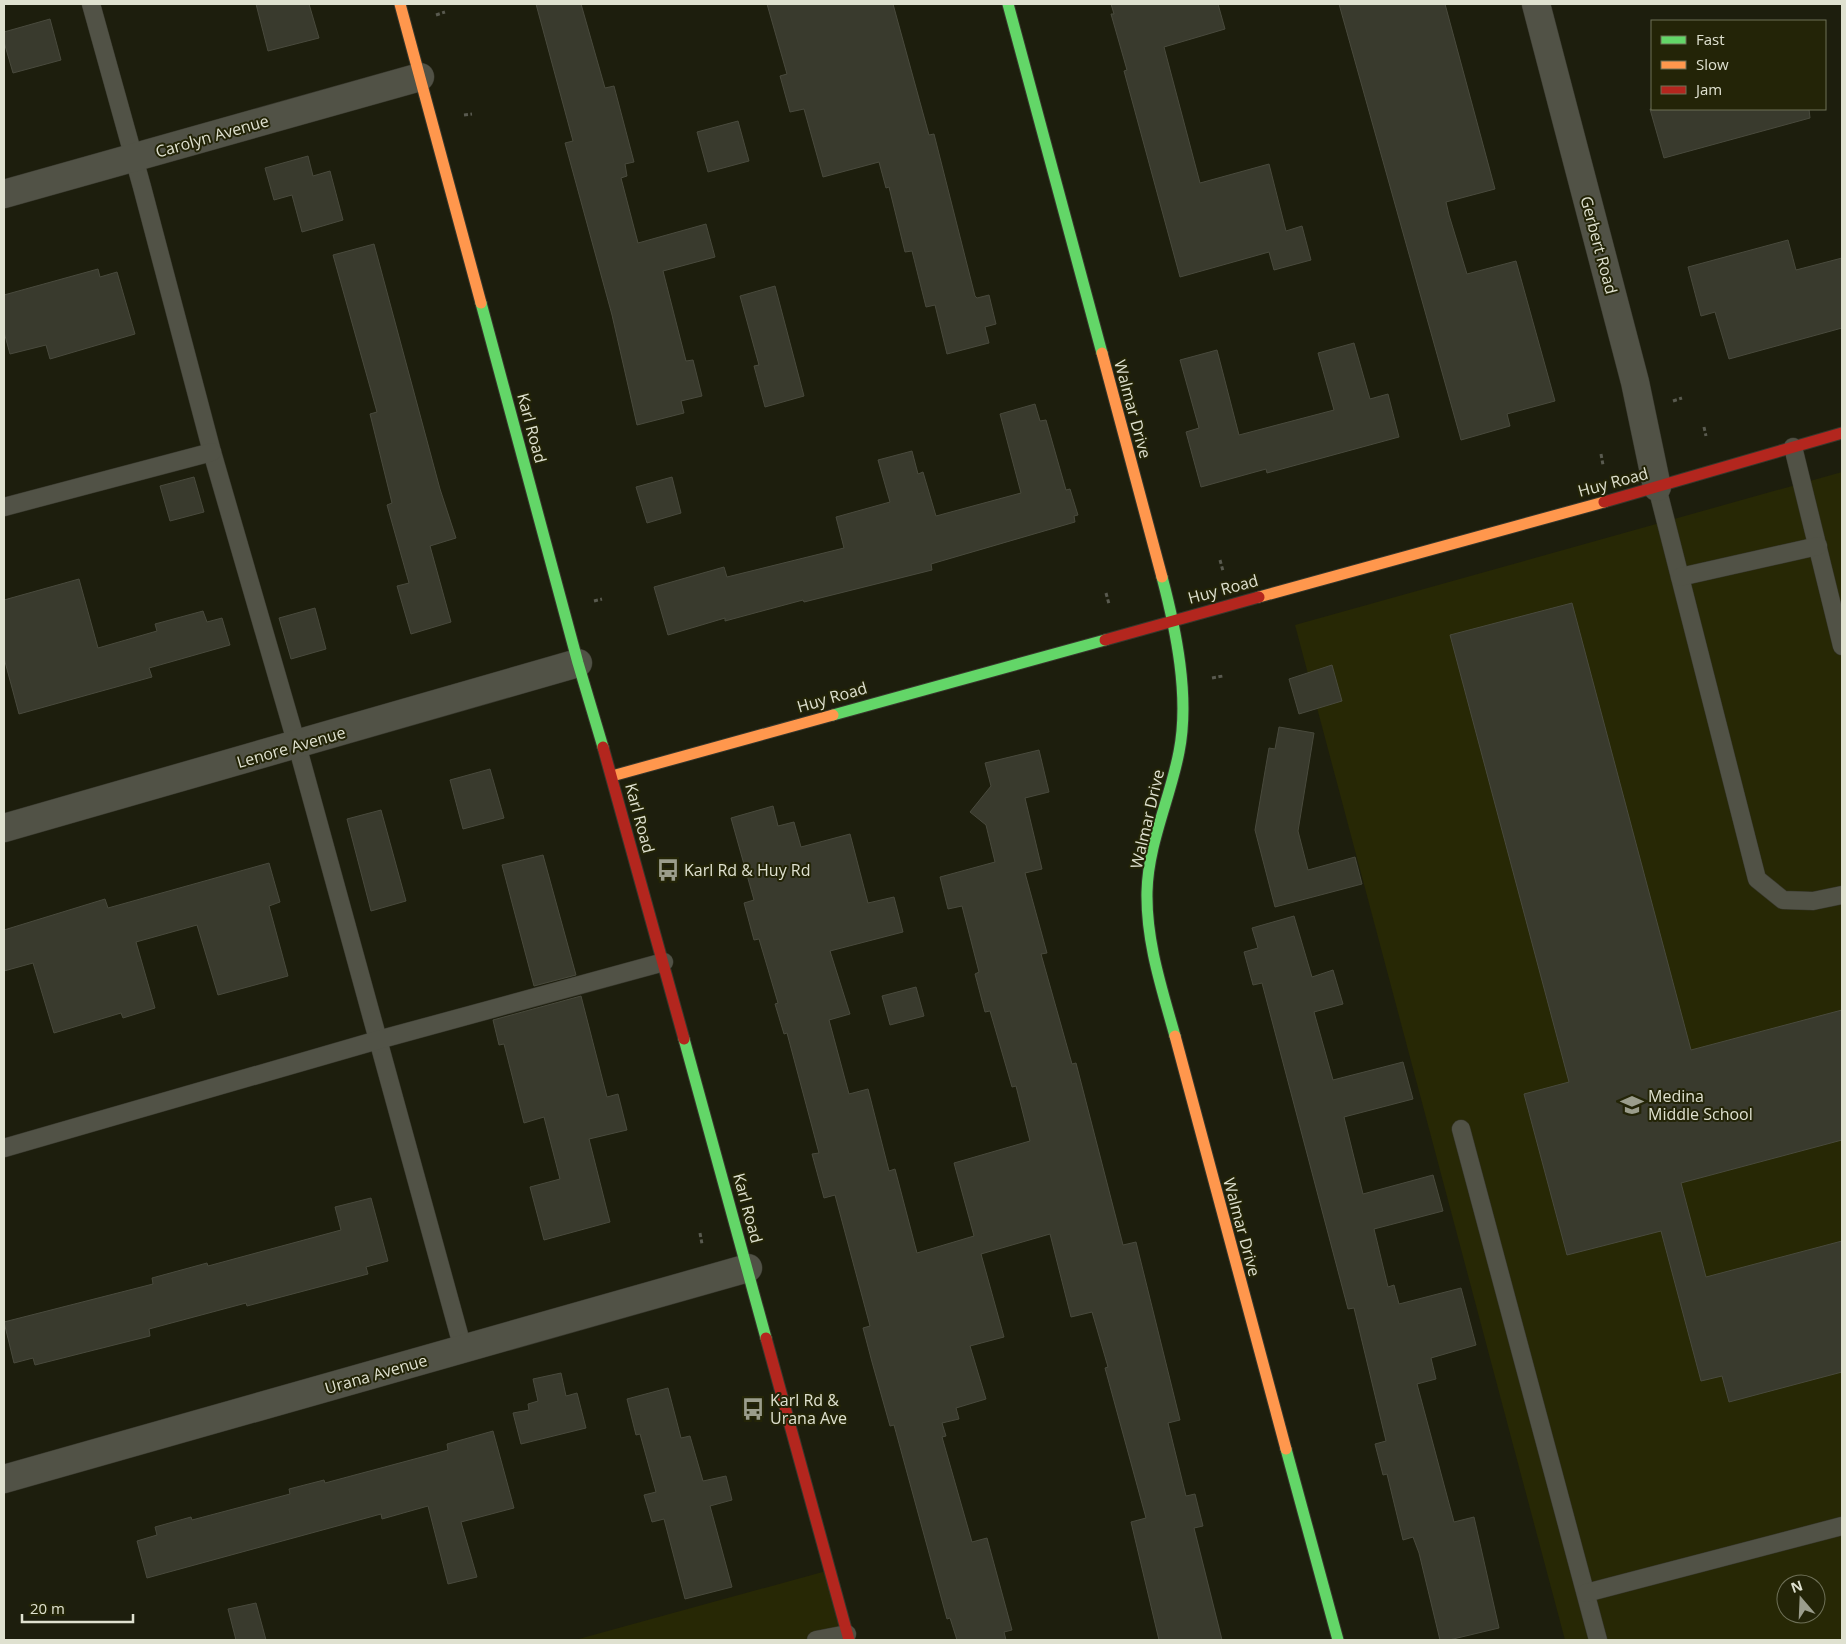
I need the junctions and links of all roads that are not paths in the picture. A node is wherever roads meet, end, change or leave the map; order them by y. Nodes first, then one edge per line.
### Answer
1 (91, 4) edge
2 (400, 4) edge
3 (1008, 4) edge
4 (1536, 4) edge
5 (420, 77) junction
6 (134, 158) junction
7 (4, 194) edge
8 (1842, 433) edge
9 (1793, 447) junction
10 (212, 452) junction
11 (1657, 487) junction
12 (4, 507) edge
13 (1818, 546) junction
14 (1680, 577) junction
15 (1173, 619) junction
16 (1842, 646) edge
17 (578, 664) junction
18 (297, 745) junction
19 (612, 776) junction
20 (4, 828) edge
21 (1842, 895) edge
22 (664, 962) junction
23 (378, 1040) junction
24 (1461, 1129) dead end
25 (4, 1148) edge
26 (748, 1268) junction
27 (463, 1349) junction
28 (4, 1479) edge
29 (1842, 1526) edge
30 (1586, 1594) junction
31 (848, 1637) edge
32 (816, 1640) edge
33 (1338, 1640) edge
34 (1598, 1640) edge

1 - 6 lane
2 - 5 street, Karl Road
3 - 15 street, Walmar Drive
4 - 11 street, Gerbert Road
5 - 6 street, Carolyn Avenue
5 - 17 street, Karl Road
6 - 7 street, Carolyn Avenue
6 - 10 lane
8 - 9 street, Huy Road
9 - 11 street, Huy Road
9 - 13 lane
10 - 12 lane
10 - 18 lane
11 - 14 lane
11 - 15 street, Huy Road
13 - 14 lane
13 - 16 lane
14 - 21 lane
15 - 19 street, Huy Road
15 - 33 street, Walmar Drive
17 - 18 street, Lenore Avenue
17 - 19 street, Karl Road
18 - 20 street, Lenore Avenue
18 - 23 lane
19 - 22 street, Karl Road
22 - 23 lane
22 - 26 street, Karl Road
23 - 25 lane
23 - 27 lane
24 - 30 lane
26 - 27 street, Urana Avenue
26 - 31 street, Karl Road
27 - 28 street, Urana Avenue
29 - 30 lane
30 - 34 lane
31 - 32 lane

